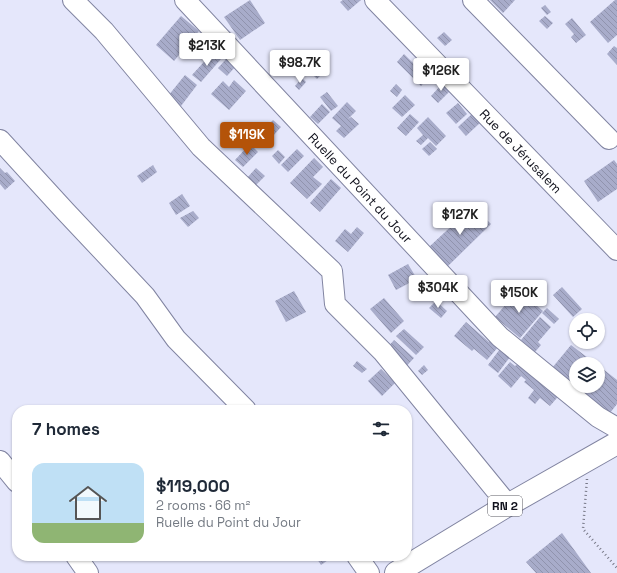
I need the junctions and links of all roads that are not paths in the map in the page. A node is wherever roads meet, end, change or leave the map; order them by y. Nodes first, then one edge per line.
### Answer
1 (73, 0) edge
2 (184, 0) edge
3 (473, 0) edge
4 (378, 1) edge
5 (609, 139) dead end
6 (0, 140) edge
7 (617, 250) edge
8 (241, 405) edge
9 (617, 428) edge
10 (617, 443) edge
11 (0, 460) edge
12 (12, 476) edge
13 (508, 505) junction
14 (80, 561) edge
15 (361, 561) edge
16 (88, 573) edge
17 (369, 573) edge
18 (396, 573) edge

1 - 13 street
2 - 9 street, Ruelle du Point du Jour
3 - 5 street
4 - 7 street, Rue de Jérusalem
6 - 8 street
10 - 13 main road, RN 2
11 - 12 street
13 - 18 main road, RN 2
14 - 16 street
15 - 17 street

